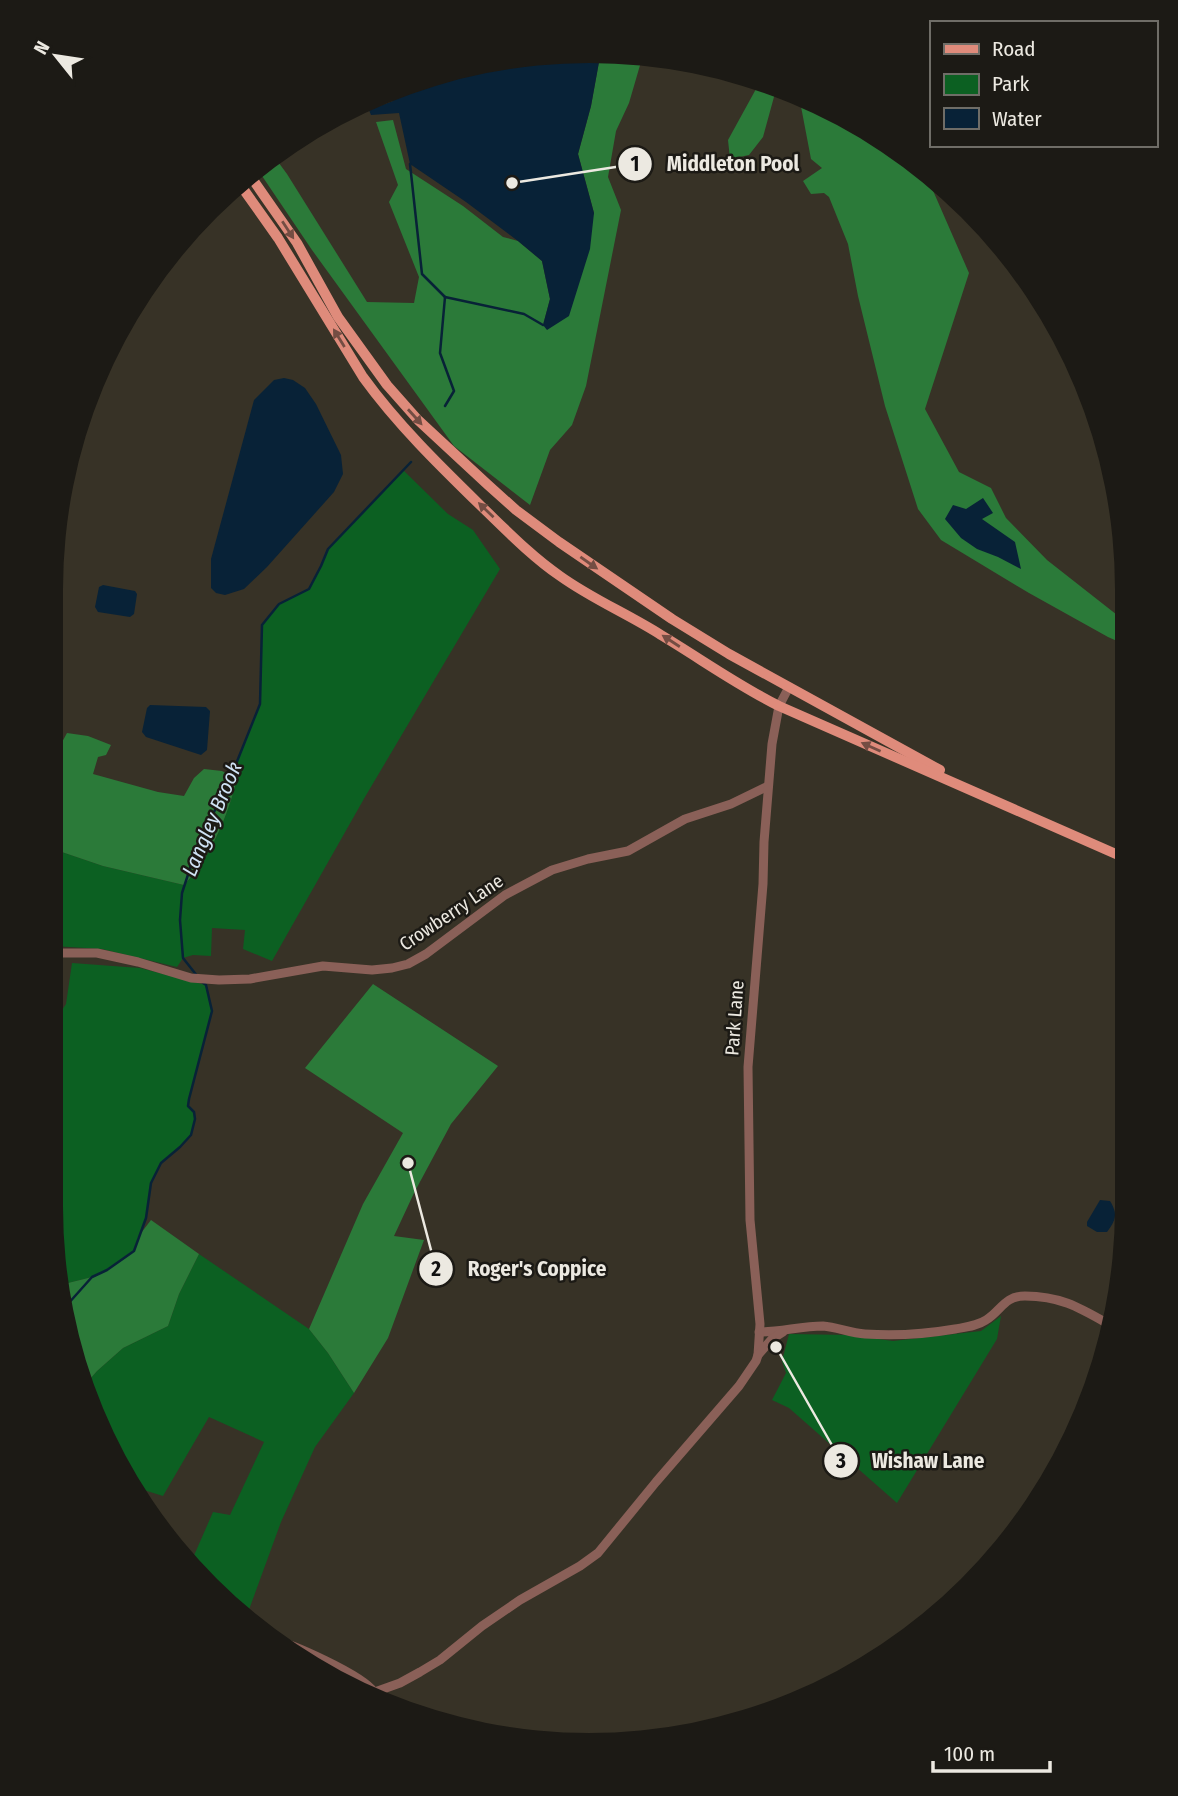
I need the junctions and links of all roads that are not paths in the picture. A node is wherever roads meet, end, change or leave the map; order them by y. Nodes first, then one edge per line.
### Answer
1 (255, 183) edge
2 (245, 192) edge
3 (789, 687) junction
4 (779, 706) junction
5 (768, 786) junction
6 (1001, 803) junction
7 (1115, 854) edge
8 (63, 953) edge
9 (1102, 1321) edge
10 (759, 1332) junction
11 (783, 1332) junction
12 (758, 1355) junction
13 (315, 1656) edge
14 (365, 1683) edge
15 (381, 1690) edge

1 -> 3 main road
4 -> 2 main road
3 - 4 street, Park Lane
3 - 6 main road
4 - 5 street, Park Lane
6 -> 4 main road
5 - 8 street, Crowberry Lane
5 - 10 street, Park Lane
6 - 7 main road
9 - 11 street
10 - 11 street
10 - 12 street, Park Lane
11 - 12 street
12 - 15 street
13 - 14 street

